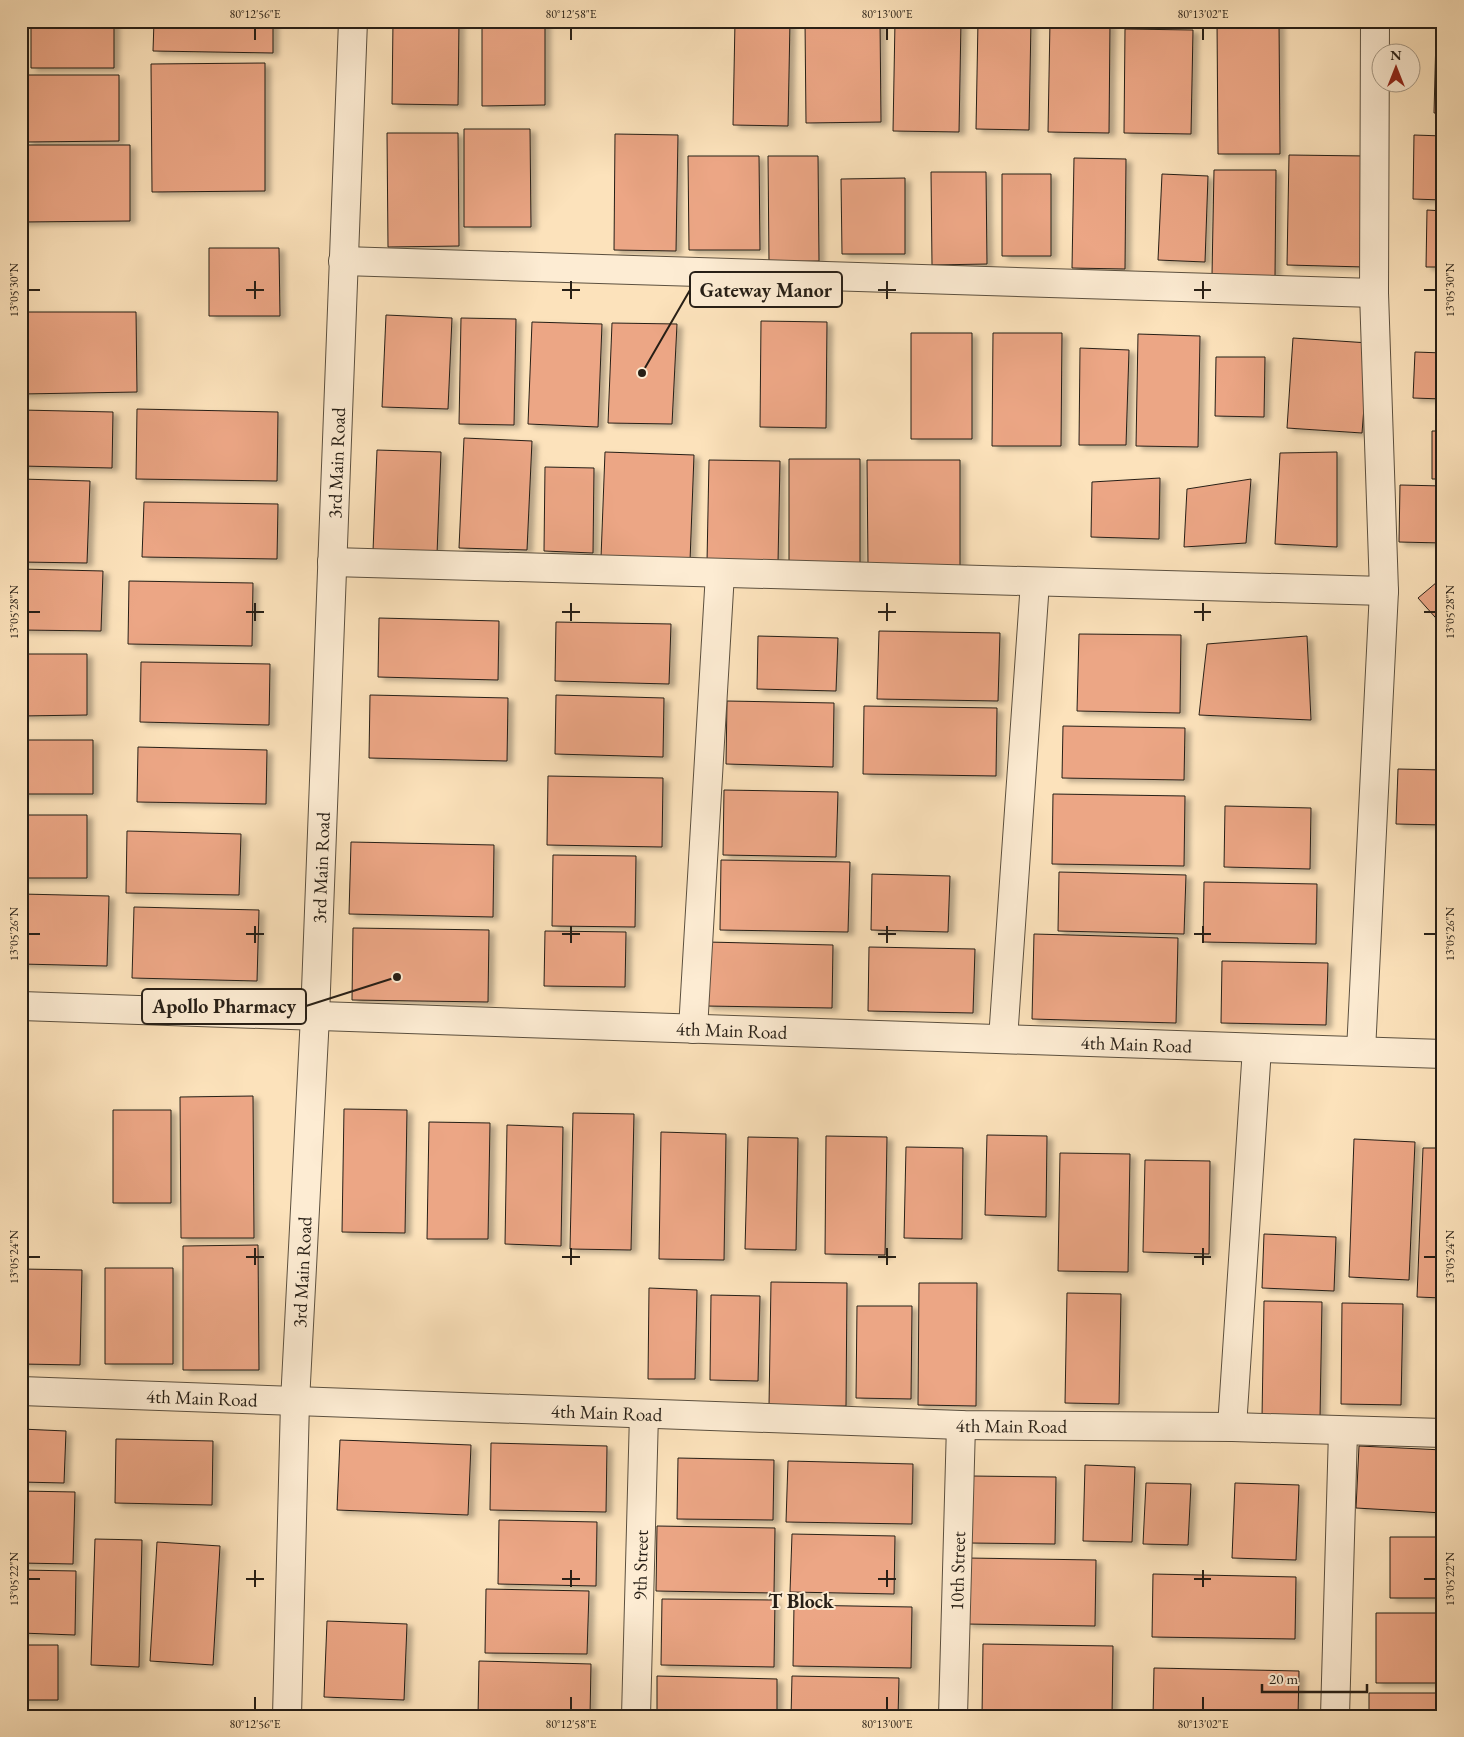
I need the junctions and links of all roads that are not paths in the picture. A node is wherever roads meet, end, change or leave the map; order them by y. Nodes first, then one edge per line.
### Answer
1 (353, 21) edge
2 (1375, 21) edge
3 (343, 261) junction
4 (1374, 293) junction
5 (332, 562) junction
6 (720, 573) junction
7 (1035, 582) junction
8 (1384, 591) junction
9 (21, 1006) edge
10 (315, 1016) junction
11 (693, 1029) junction
12 (1003, 1039) junction
13 (1256, 1048) junction
14 (1360, 1051) junction
15 (1443, 1054) edge
16 (21, 1391) edge
17 (295, 1402) junction
18 (644, 1414) junction
19 (961, 1425) junction
20 (1232, 1427) junction
21 (1343, 1430) junction
22 (1443, 1433) edge
23 (287, 1716) edge
24 (636, 1716) edge
25 (953, 1716) edge
26 (1335, 1716) edge

1 - 3 street, 3rd Main Road
2 - 4 street
3 - 4 street
3 - 5 street, 3rd Main Road
4 - 8 street
5 - 6 street
5 - 10 street, 3rd Main Road
6 - 7 street
6 - 11 street
7 - 8 street
7 - 12 street
8 - 14 street
9 - 10 street, 4th Main Road
10 - 11 street, 4th Main Road
10 - 17 street, 3rd Main Road
11 - 12 street, 4th Main Road
12 - 13 street, 4th Main Road
13 - 14 street, 4th Main Road
13 - 20 street
14 - 15 street, 4th Main Road
16 - 17 street, 4th Main Road
17 - 18 street, 4th Main Road
17 - 23 street, 3rd Main Road
18 - 19 street, 4th Main Road
18 - 24 street, 9th Street
19 - 20 street, 4th Main Road
19 - 25 street, 10th Street
20 - 21 street, 4th Main Road
21 - 22 street, 4th Main Road
21 - 26 street

